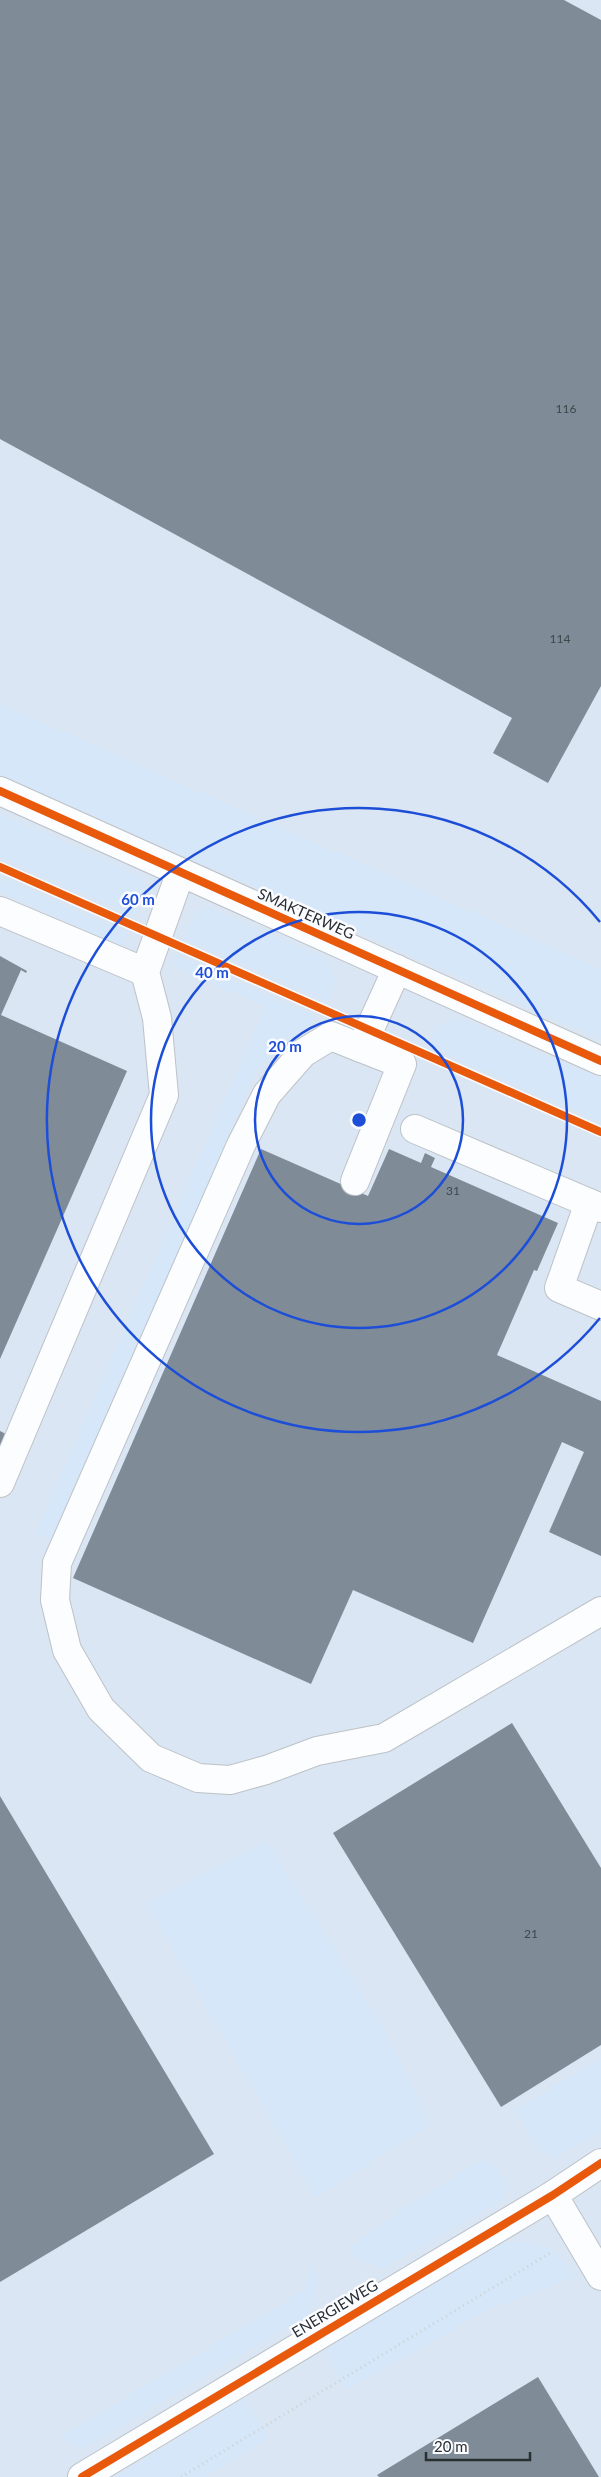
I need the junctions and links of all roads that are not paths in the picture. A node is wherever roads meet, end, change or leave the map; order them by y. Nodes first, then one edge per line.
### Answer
1 (0, 791) edge
2 (180, 874) junction
3 (0, 911) edge
4 (397, 969) junction
5 (145, 972) junction
6 (361, 1048) junction
7 (601, 1061) edge
8 (415, 1128) dead end
9 (355, 1181) dead end
10 (595, 1205) edge
11 (601, 1306) edge
12 (0, 1483) edge
13 (601, 1611) edge
14 (601, 2163) edge
15 (553, 2194) junction
16 (601, 2276) edge
17 (82, 2477) edge

1 - 2 street, SMAKTERWEG
2 - 4 street, SMAKTERWEG
2 - 5 street
3 - 5 street
4 - 6 street
4 - 7 street, SMAKTERWEG
5 - 12 street
6 - 9 street
6 - 13 street
8 - 10 street
10 - 11 street
14 - 15 street, ENERGIEWEG
15 - 16 street
15 - 17 street, ENERGIEWEG

